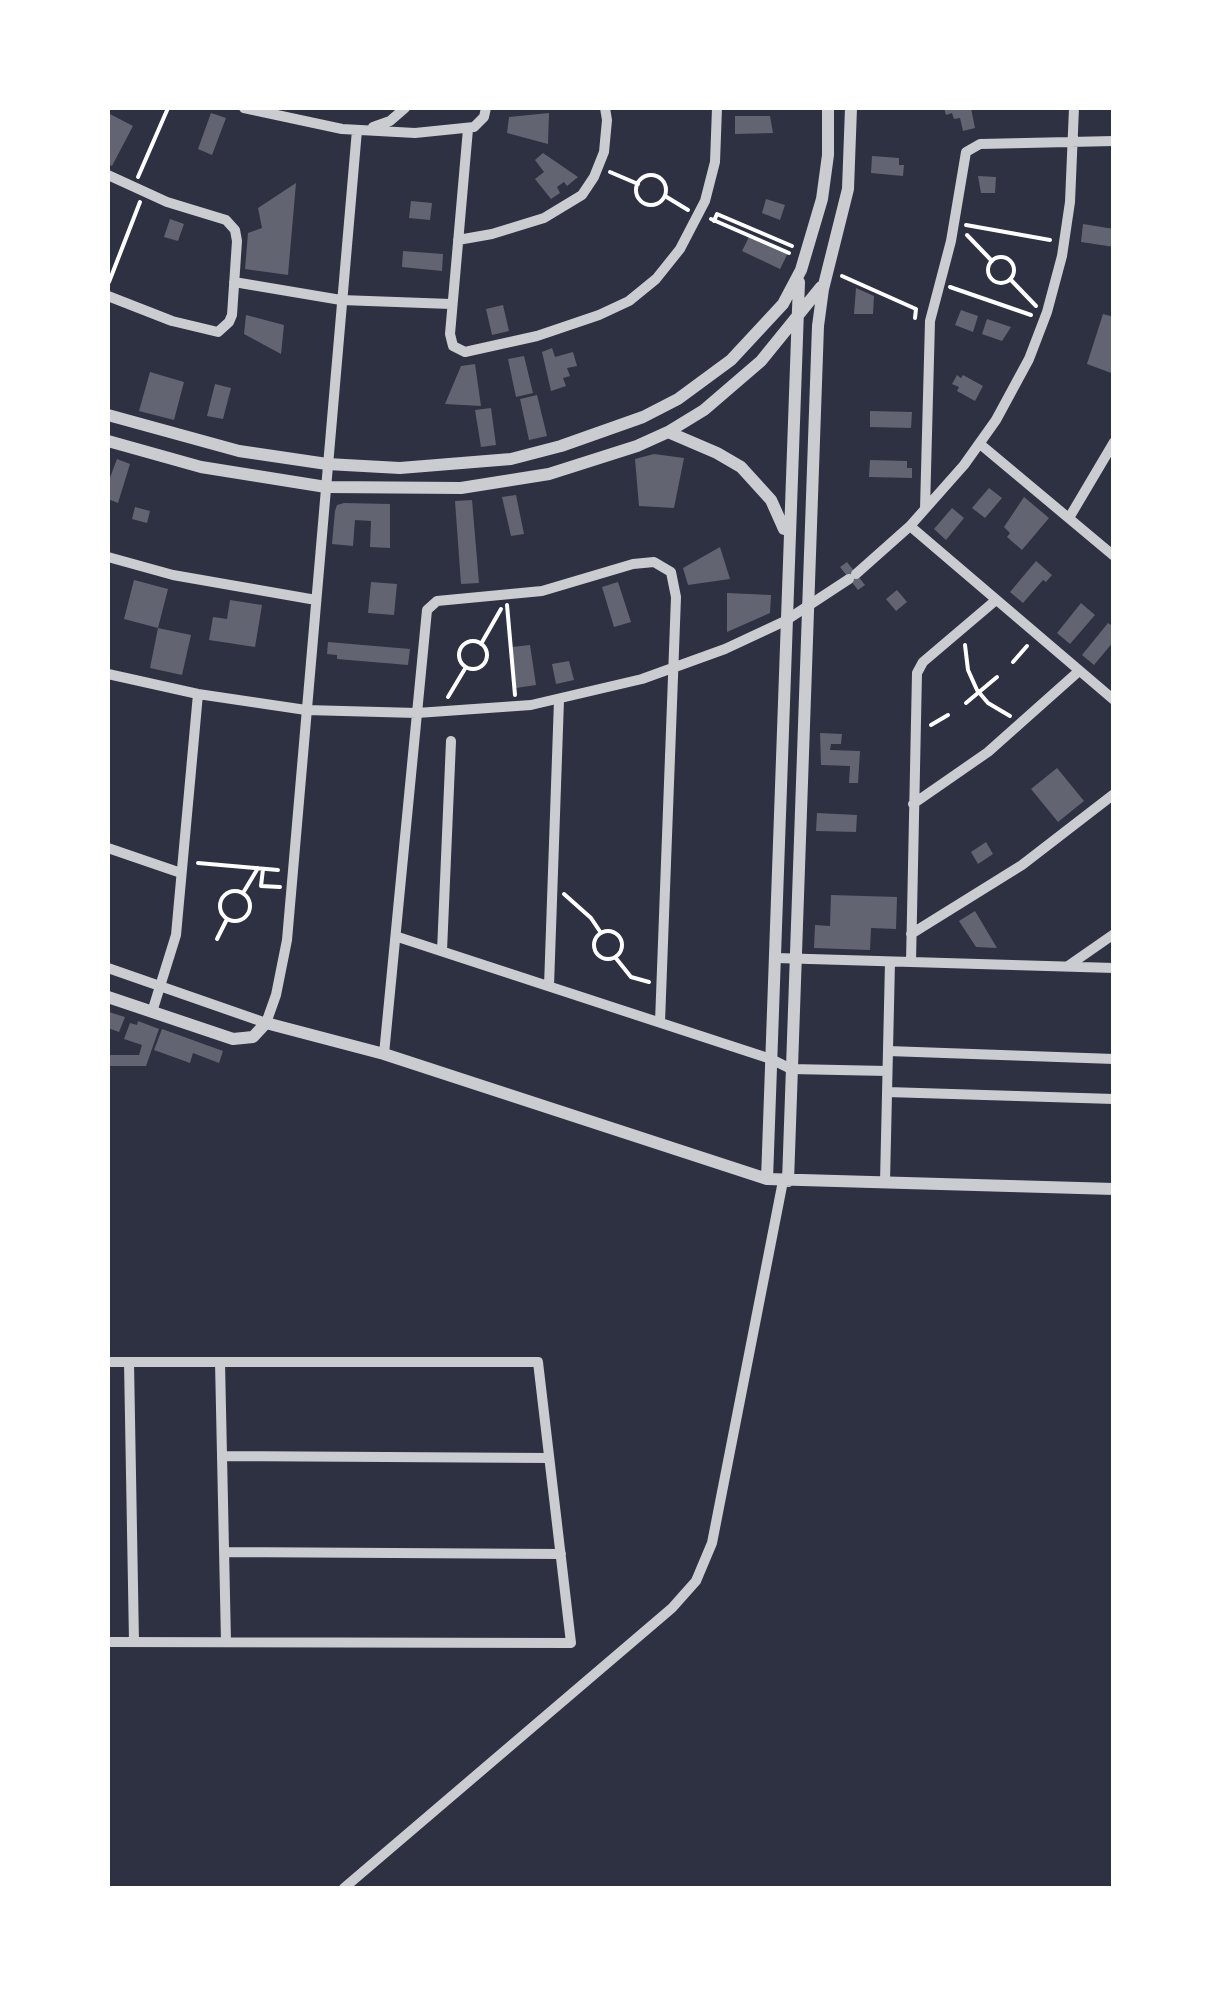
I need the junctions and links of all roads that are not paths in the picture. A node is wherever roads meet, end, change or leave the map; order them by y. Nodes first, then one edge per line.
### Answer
1 (244, 108) edge
2 (405, 108) edge
3 (486, 108) edge
4 (605, 108) edge
5 (717, 108) edge
6 (828, 108) edge
7 (851, 108) edge
8 (1074, 108) edge
9 (362, 129) junction
10 (468, 129) junction
11 (1114, 140) edge
12 (1074, 142) junction
13 (108, 175) edge
14 (458, 240) junction
15 (801, 270) junction
16 (828, 274) junction
17 (234, 282) junction
18 (108, 296) edge
19 (341, 300) junction
20 (451, 304) junction
21 (771, 320) junction
22 (795, 323) junction
23 (817, 340) junction
24 (658, 410) junction
25 (108, 415) edge
26 (668, 432) junction
27 (108, 441) edge
28 (1114, 442) edge
29 (980, 444) junction
30 (327, 464) junction
31 (326, 487) junction
32 (924, 510) junction
33 (1069, 518) junction
34 (910, 526) junction
35 (788, 543) junction
36 (1114, 556) edge
37 (108, 557) edge
38 (316, 600) junction
39 (996, 600) junction
40 (806, 608) junction
41 (785, 621) junction
42 (672, 668) junction
43 (1079, 671) junction
44 (108, 674) edge
45 (198, 694) junction
46 (558, 700) junction
47 (1114, 700) edge
48 (306, 710) junction
49 (417, 713) junction
50 (451, 741) dead end
51 (1114, 794) edge
52 (913, 804) junction
53 (108, 848) edge
54 (181, 868) junction
55 (911, 934) junction
56 (1114, 934) edge
57 (398, 937) junction
58 (442, 951) junction
59 (776, 958) junction
60 (794, 958) junction
61 (890, 962) junction
62 (911, 962) junction
63 (1068, 966) junction
64 (108, 968) edge
65 (1114, 968) edge
66 (160, 986) junction
67 (549, 986) junction
68 (108, 997) edge
69 (152, 1012) junction
70 (660, 1022) junction
71 (266, 1023) junction
72 (888, 1051) junction
73 (384, 1054) junction
74 (771, 1059) junction
75 (1114, 1059) edge
76 (792, 1069) junction
77 (887, 1071) junction
78 (886, 1092) junction
79 (1114, 1099) edge
80 (766, 1178) junction
81 (786, 1181) junction
82 (885, 1182) junction
83 (1114, 1190) edge
84 (108, 1362) edge
85 (129, 1362) junction
86 (220, 1362) junction
87 (222, 1456) junction
88 (549, 1458) junction
89 (224, 1552) junction
90 (561, 1554) junction
91 (108, 1642) edge
92 (134, 1642) junction
93 (226, 1642) junction
94 (344, 1888) edge

1 - 9 street
2 - 9 street
3 - 10 street
4 - 14 street
5 - 20 street
6 - 15 street
7 - 16 street
8 - 12 street
9 - 10 street
9 - 19 street
10 - 14 street
11 - 12 street
12 - 29 street
12 - 32 street
13 - 17 street
14 - 20 street
15 - 21 street
15 - 22 street
16 - 22 street
16 - 23 street
17 - 18 street
17 - 19 street
19 - 20 street
19 - 30 street
21 - 22 street
21 - 24 street
22 - 23 street
22 - 26 street
22 - 35 street
23 - 40 street
24 - 26 street
24 - 30 street
25 - 30 street
26 - 31 street
26 - 35 street
27 - 31 street
28 - 33 street
29 - 32 street
29 - 33 street
30 - 31 street
31 - 38 street
32 - 34 street
33 - 36 street
34 - 39 street
34 - 40 street
35 - 41 street
37 - 38 street
38 - 48 street
39 - 43 street
39 - 52 street
40 - 41 street
40 - 60 street
41 - 42 street
41 - 59 street
42 - 46 street
42 - 49 street
42 - 70 street
43 - 47 street
43 - 52 street
44 - 45 street
45 - 48 street
45 - 54 street
46 - 49 street
46 - 67 street
48 - 49 street
48 - 71 street
49 - 57 street
50 - 58 street
51 - 55 street
52 - 55 street
53 - 54 street
54 - 66 street
55 - 62 street
56 - 63 street
57 - 58 street
57 - 73 street
58 - 67 street
59 - 60 street
59 - 74 street
60 - 61 street
60 - 76 street
61 - 62 street
61 - 72 street
62 - 63 street
63 - 65 street
64 - 66 street
66 - 69 street
66 - 71 street
67 - 70 street
68 - 69 street
69 - 71 street
70 - 74 street
71 - 73 street
72 - 75 street
72 - 77 street
73 - 80 street
74 - 76 street
74 - 80 street
76 - 77 street
76 - 81 street
77 - 78 street
78 - 79 street
78 - 82 street
80 - 81 street
81 - 82 street
81 - 94 street
82 - 83 street
84 - 85 street
85 - 86 street
85 - 92 street
86 - 87 street
86 - 88 street
87 - 88 street
87 - 89 street
88 - 90 street
89 - 90 street
89 - 93 street
90 - 93 street
91 - 92 street
92 - 93 street

